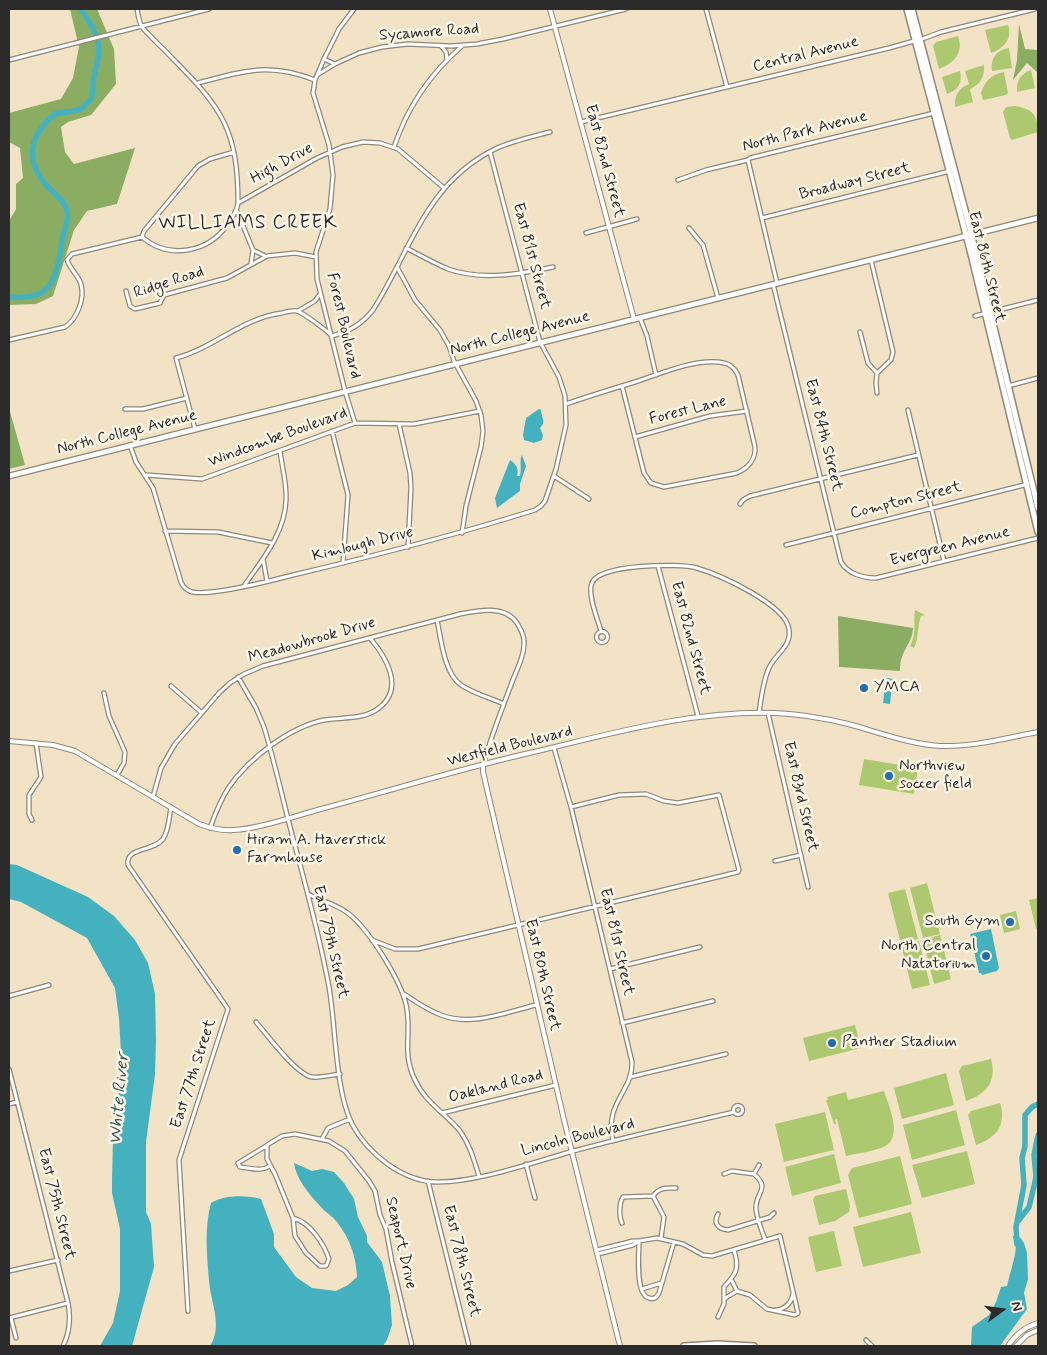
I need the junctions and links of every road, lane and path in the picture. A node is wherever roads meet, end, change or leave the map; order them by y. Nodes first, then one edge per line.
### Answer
1 (137, 9) edge
2 (209, 9) edge
3 (354, 9) edge
4 (550, 9) edge
5 (626, 9) edge
6 (706, 9) edge
7 (907, 9) edge
8 (912, 9) edge
9 (1035, 9) edge
10 (141, 26) junction
11 (555, 26) junction
12 (918, 40) junction
13 (441, 46) junction
14 (462, 46) junction
15 (324, 59) junction
16 (9, 60) edge
17 (447, 61) junction
18 (335, 64) junction
19 (316, 78) junction
20 (198, 83) junction
21 (727, 87) junction
22 (936, 112) junction
23 (581, 122) junction
24 (550, 132) dead end
25 (394, 147) junction
26 (234, 152) junction
27 (331, 152) junction
28 (490, 152) junction
29 (748, 160) junction
30 (952, 171) junction
31 (678, 180) dead end
32 (444, 188) junction
33 (238, 203) junction
34 (236, 211) junction
35 (762, 218) junction
36 (1038, 218) edge
37 (637, 219) dead end
38 (609, 227) junction
39 (689, 228) dead end
40 (586, 233) dead end
41 (969, 236) junction
42 (142, 237) junction
43 (406, 248) junction
44 (253, 250) junction
45 (266, 256) junction
46 (316, 256) junction
47 (871, 260) junction
48 (251, 265) junction
49 (396, 266) junction
50 (553, 267) dead end
51 (522, 272) junction
52 (775, 284) junction
53 (126, 291) dead end
54 (320, 293) junction
55 (718, 298) junction
56 (1038, 300) edge
57 (297, 312) junction
58 (988, 312) junction
59 (975, 316) dead end
60 (640, 317) junction
61 (634, 319) junction
62 (860, 332) dead end
63 (332, 336) junction
64 (9, 340) edge
65 (540, 342) junction
66 (455, 364) junction
67 (877, 373) junction
68 (656, 375) junction
69 (1038, 378) edge
70 (622, 386) junction
71 (1006, 387) junction
72 (345, 391) junction
73 (877, 393) dead end
74 (187, 398) junction
75 (566, 404) junction
76 (125, 409) dead end
77 (908, 410) dead end
78 (747, 411) junction
79 (480, 412) junction
80 (355, 423) junction
81 (398, 424) junction
82 (195, 429) junction
83 (332, 431) junction
84 (635, 437) junction
85 (130, 445) junction
86 (280, 450) junction
87 (918, 455) junction
88 (145, 475) junction
89 (9, 476) edge
90 (554, 476) junction
91 (820, 479) junction
92 (1029, 484) junction
93 (589, 499) dead end
94 (740, 504) dead end
95 (541, 507) joint
96 (931, 508) junction
97 (1038, 508) edge
98 (165, 531) junction
99 (834, 532) junction
100 (1038, 532) edge
101 (462, 533) junction
102 (1038, 538) edge
103 (272, 543) junction
104 (786, 545) dead end
105 (408, 547) junction
106 (263, 558) junction
107 (944, 561) junction
108 (344, 563) junction
109 (658, 566) junction
110 (867, 578) joint
111 (267, 581) junction
112 (244, 586) junction
113 (510, 615) joint
114 (437, 620) junction
115 (601, 631) dead end
116 (370, 638) junction
117 (238, 677) junction
118 (171, 686) dead end
119 (104, 693) dead end
120 (504, 704) junction
121 (202, 713) junction
122 (760, 713) junction
123 (768, 713) junction
124 (698, 716) junction
125 (1038, 732) edge
126 (9, 741) edge
127 (36, 743) junction
128 (269, 746) junction
129 (554, 748) junction
130 (483, 765) junction
131 (117, 775) junction
132 (153, 797) junction
133 (571, 806) junction
134 (171, 807) junction
135 (288, 818) junction
136 (32, 820) dead end
137 (210, 828) junction
138 (801, 855) junction
139 (775, 861) dead end
140 (808, 887) dead end
141 (307, 894) junction
142 (595, 906) junction
143 (518, 925) junction
144 (372, 940) junction
145 (700, 947) dead end
146 (610, 969) junction
147 (49, 986) dead end
148 (403, 994) junction
149 (9, 996) edge
150 (712, 1001) dead end
151 (536, 1005) junction
152 (256, 1022) dead end
153 (622, 1023) junction
154 (726, 1054) dead end
155 (9, 1069) edge
156 (340, 1074) junction
157 (630, 1078) junction
158 (556, 1086) junction
159 (17, 1102) junction
160 (9, 1104) edge
161 (734, 1112) dead end
162 (442, 1113) junction
163 (350, 1119) junction
164 (322, 1139) junction
165 (613, 1141) junction
166 (267, 1145) junction
167 (572, 1151) junction
168 (526, 1164) junction
169 (759, 1165) dead end
170 (270, 1166) junction
171 (724, 1174) dead end
172 (754, 1174) junction
173 (478, 1176) junction
174 (428, 1181) junction
175 (676, 1188) dead end
176 (653, 1196) junction
177 (535, 1198) dead end
178 (774, 1213) dead end
179 (718, 1214) dead end
180 (293, 1218) junction
181 (759, 1221) junction
182 (622, 1223) dead end
183 (661, 1238) junction
184 (765, 1240) junction
185 (640, 1241) junction
186 (674, 1242) junction
187 (734, 1250) junction
188 (598, 1252) junction
189 (58, 1260) junction
190 (9, 1272) edge
191 (732, 1281) junction
192 (661, 1283) junction
193 (642, 1289) junction
194 (794, 1290) junction
195 (738, 1292) junction
196 (724, 1299) junction
197 (68, 1303) junction
198 (774, 1310) junction
199 (188, 1311) dead end
200 (718, 1317) dead end
201 (10, 1318) edge
202 (1038, 1323) edge
203 (1038, 1330) edge
204 (16, 1338) dead end
205 (866, 1340) dead end
206 (63, 1346) edge
207 (412, 1346) edge
208 (470, 1346) edge
209 (620, 1346) edge
210 (684, 1346) edge
211 (754, 1346) edge
212 (872, 1346) edge
213 (1008, 1346) edge
214 (1016, 1346) edge

1 - 10 street
2 - 10 street
3 - 15 street, Forest Boulevard
4 - 11 street, East 82nd Street
5 - 11 street, Sycamore Road
6 - 21 street
7 - 12 main road, East 86th Street
8 - 12 main road, East 86th Street
9 - 12 street, Central Avenue
10 - 16 street
10 - 20 street
11 - 14 street, Sycamore Road
11 - 23 street, East 82nd Street
12 - 21 street, Central Avenue
12 - 22 main road, East 86th Street
13 - 14 street, Sycamore Road
13 - 17 street
13 - 18 street, Sycamore Road
14 - 17 street
15 - 18 street
15 - 19 street, Forest Boulevard
17 - 25 street
18 - 19 street, Sycamore Road
19 - 20 street
19 - 27 street, Forest Boulevard
20 - 26 street
21 - 23 street, Central Avenue
22 - 29 street, North Park Avenue
22 - 30 main road, East 86th Street
23 - 38 street, East 82nd Street
24 - 28 street
25 - 27 street, High Drive
25 - 32 street, High Drive
26 - 33 street
26 - 42 street
27 - 33 street, High Drive
27 - 46 street, Forest Boulevard
28 - 32 street
28 - 51 street, East 81st Street
29 - 31 street, North Park Avenue
29 - 35 street, East 84th Street
30 - 35 street, Broadway Street
30 - 41 main road, East 86th Street
32 - 43 street
33 - 34 street, High Drive
34 - 42 street, High Drive
34 - 44 street
35 - 52 street, East 84th Street
36 - 41 main road, North College Avenue
37 - 38 street
38 - 40 street
38 - 61 street, East 82nd Street
39 - 55 street
41 - 47 main road, North College Avenue
41 - 58 main road, East 86th Street
42 - 64 street
43 - 49 street
43 - 51 street
44 - 45 street
44 - 48 street
45 - 46 street, Ridge Road
45 - 48 street, Ridge Road
46 - 54 street, Forest Boulevard
47 - 52 main road, North College Avenue
47 - 67 street
48 - 53 street, Ridge Road
49 - 63 street
49 - 66 street
50 - 51 street
51 - 65 street, East 81st Street
52 - 55 main road, North College Avenue
52 - 91 street, East 84th Street
54 - 57 street
54 - 63 street, Forest Boulevard
55 - 60 main road, North College Avenue
56 - 58 street
57 - 63 street
57 - 74 street
58 - 59 street
58 - 71 main road, East 86th Street
60 - 61 main road, North College Avenue
60 - 68 street
61 - 65 main road, North College Avenue
62 - 67 street
63 - 72 street, Forest Boulevard
65 - 66 main road, North College Avenue
65 - 75 street, East 81st Street
66 - 72 main road, North College Avenue
66 - 79 street
67 - 73 street
68 - 70 street
68 - 78 street
69 - 71 street
70 - 75 street
70 - 84 street
71 - 92 main road, East 86th Street
72 - 80 street, Forest Boulevard
72 - 82 main road, North College Avenue
74 - 76 street
74 - 82 street
75 - 90 street, East 81st Street
77 - 87 street
78 - 84 street, Forest Lane
78 - 84 street
79 - 81 street, Windcombe Boulevard
79 - 101 street
80 - 81 street, Windcombe Boulevard
80 - 83 street, Windcombe Boulevard
81 - 105 street
82 - 85 main road, North College Avenue
83 - 86 street, Windcombe Boulevard
83 - 108 street
85 - 88 street
85 - 89 main road, North College Avenue
86 - 88 street, Windcombe Boulevard
86 - 103 street
87 - 91 street
87 - 96 street
88 - 98 street
90 - 93 street
90 - 95 street, East 81st Street
91 - 94 street
91 - 99 street, East 84th Street
92 - 96 street, Compton Street
92 - 97 main road, East 86th Street
92 - 100 main road, East 86th Street
95 - 101 street, Kimlough Drive
96 - 99 street, Compton Street
96 - 107 street
98 - 103 street
98 - 112 street, Kimlough Drive
99 - 104 street, Compton Street
99 - 110 street, East 84th Street
101 - 105 street, Kimlough Drive
102 - 107 street, Evergreen Avenue
103 - 106 street
105 - 108 street, Kimlough Drive
106 - 111 street
106 - 112 street
107 - 110 street, Evergreen Avenue
108 - 111 street, Kimlough Drive
109 - 115 street
109 - 122 street
109 - 124 street, East 82nd Street
111 - 112 street, Kimlough Drive
113 - 114 street, Meadowbrook Drive
113 - 120 street, East 80th Street
114 - 116 street, Meadowbrook Drive
114 - 120 street
116 - 117 street, Meadowbrook Drive
116 - 128 street
117 - 121 street, Meadowbrook Drive
117 - 128 street, East 79th Street
118 - 121 street
119 - 131 street
120 - 130 street, East 80th Street
121 - 132 street, Meadowbrook Drive
122 - 123 street, Westfield Boulevard
122 - 124 street, Westfield Boulevard
123 - 125 street, Westfield Boulevard
123 - 138 street, East 83rd Street
124 - 129 street, Westfield Boulevard
126 - 127 street, Westfield Boulevard
127 - 131 street, Westfield Boulevard
127 - 136 street
128 - 135 street, East 79th Street
128 - 137 street
129 - 130 street, Westfield Boulevard
129 - 133 street, East 81st Street
130 - 135 street, Westfield Boulevard
130 - 143 street, East 80th Street
131 - 132 street, Westfield Boulevard
132 - 134 street, Westfield Boulevard
133 - 142 street, East 81st Street
133 - 142 street
134 - 137 street, Westfield Boulevard
134 - 199 street, East 77th Street
135 - 137 street, Westfield Boulevard
135 - 141 street, East 79th Street
138 - 139 street
138 - 140 street, East 83rd Street
141 - 144 street
141 - 156 street, East 79th Street
142 - 143 street
142 - 146 street, East 81st Street
143 - 144 street
143 - 151 street, East 80th Street
144 - 148 street
145 - 146 street
146 - 153 street, East 81st Street
147 - 149 street
148 - 151 street
148 - 162 street
150 - 153 street
151 - 158 street, East 80th Street
152 - 156 street
153 - 157 street, East 81st Street
154 - 157 street
155 - 159 street, East 75th Street
156 - 163 street, East 79th Street
157 - 165 street
158 - 162 street, Oakland Road
158 - 167 street, East 80th Street
159 - 160 street
159 - 189 street, East 75th Street
161 - 165 street, Lincoln Boulevard
162 - 173 street
163 - 164 street
163 - 174 street, East 79th Street
164 - 166 street, Seaport Drive
164 - 207 street, Seaport Drive
165 - 167 street, Lincoln Boulevard
166 - 170 street
166 - 170 street, Seaport Drive
167 - 168 street, Lincoln Boulevard
167 - 188 street, East 80th Street
168 - 173 street, Lincoln Boulevard
168 - 177 street
169 - 172 street
170 - 180 street
171 - 172 street
172 - 181 street
173 - 174 street, Lincoln Boulevard
174 - 208 street, East 78th Street
175 - 176 street
176 - 182 street
176 - 183 street
178 - 181 street
179 - 181 street
180 - 180 street
181 - 184 street
183 - 185 street
183 - 186 street
184 - 187 street
184 - 194 street
185 - 188 street
185 - 193 street
186 - 187 street
186 - 192 street
187 - 191 street
188 - 209 street, East 80th Street
189 - 190 street
189 - 197 street, East 75th Street
191 - 195 street
191 - 196 street
192 - 193 street
192 - 193 street
194 - 198 street
194 - 198 street
195 - 196 street
195 - 198 street
196 - 200 street
197 - 201 street
197 - 206 street, East 75th Street
201 - 204 street
202 - 213 street
203 - 214 street
205 - 212 street
210 - 211 main road

